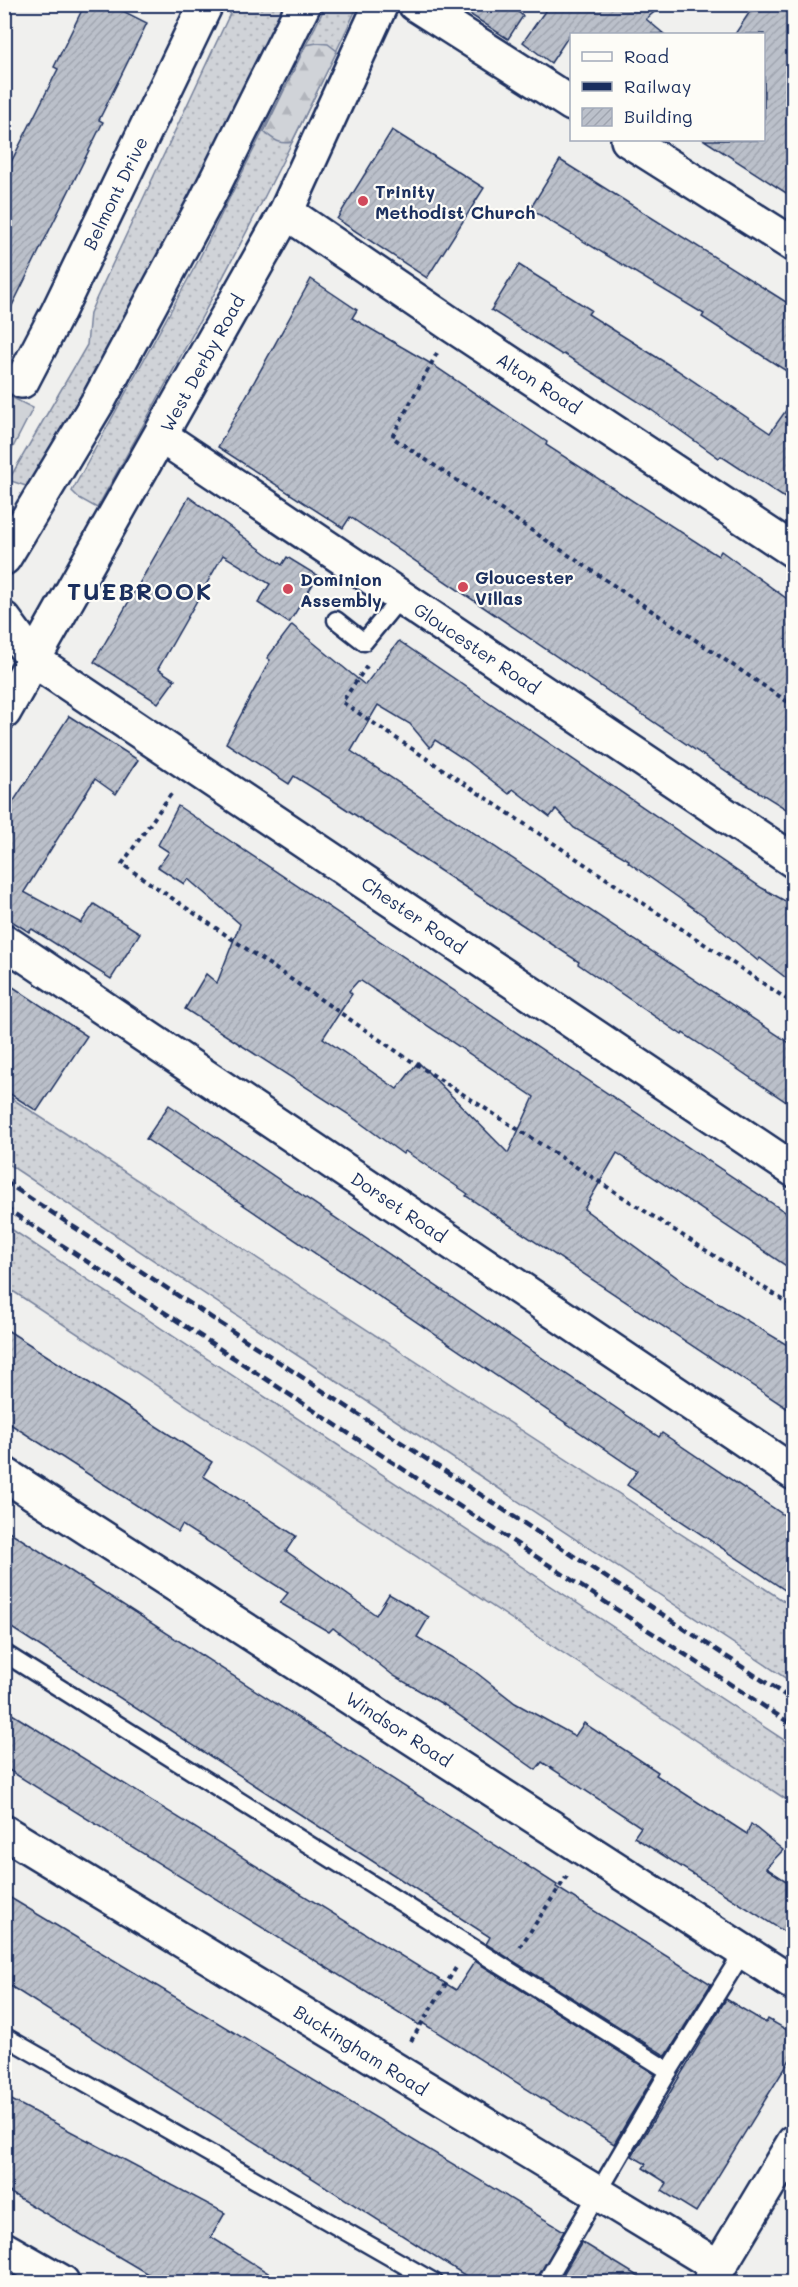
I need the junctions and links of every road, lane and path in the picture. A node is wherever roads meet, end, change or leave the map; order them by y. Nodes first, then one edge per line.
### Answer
1 (206, 4) edge
2 (304, 4) edge
3 (381, 4) edge
4 (415, 4) edge
5 (570, 103) edge
6 (630, 141) edge
7 (286, 212) junction
8 (794, 245) edge
9 (452, 325) junction
10 (22, 381) dead end
11 (161, 435) junction
12 (794, 550) edge
13 (4, 558) edge
14 (401, 597) junction
15 (4, 619) edge
16 (336, 620) dead end
17 (373, 657) dead end
18 (35, 661) junction
19 (794, 705) edge
20 (4, 712) edge
21 (190, 765) junction
22 (794, 861) edge
23 (4, 941) edge
24 (794, 1004) edge
25 (794, 1170) edge
26 (794, 1307) edge
27 (794, 1473) edge
28 (4, 1474) edge
29 (4, 1653) edge
30 (4, 1832) edge
31 (584, 1849) junction
32 (470, 1945) junction
33 (743, 1952) junction
34 (507, 1968) junction
35 (794, 1984) edge
36 (4, 2036) edge
37 (393, 2069) junction
38 (669, 2071) junction
39 (794, 2142) edge
40 (597, 2194) junction
41 (4, 2249) edge
42 (715, 2275) edge
43 (62, 2283) edge
44 (434, 2283) edge
45 (546, 2283) edge

1 - 10 main road, Belmont Drive
2 - 13 main road
3 - 7 main road, West Derby Road
4 - 5 main road
6 - 8 main road
7 - 9 main road, Alton Road
7 - 11 main road, West Derby Road
9 - 12 main road, Alton Road
9 - 19 path
11 - 14 main road, Gloucester Road
11 - 18 main road, West Derby Road
14 - 16 lane
14 - 22 main road, Gloucester Road
15 - 18 main road, Chester Road
17 - 24 path
18 - 20 main road, West Derby Road
18 - 21 main road, Chester Road
21 - 25 main road, Chester Road
21 - 26 path
23 - 27 main road, Dorset Road
28 - 31 main road, Windsor Road
29 - 32 lane
30 - 37 main road, Buckingham Road
31 - 33 main road, Windsor Road
31 - 34 path
32 - 34 lane
32 - 37 path
33 - 35 main road, Windsor Road
33 - 38 lane
34 - 38 lane
36 - 44 lane
37 - 40 main road, Buckingham Road
38 - 40 lane
39 - 42 main road
40 - 42 main road, Buckingham Road
40 - 45 lane
41 - 43 main road

